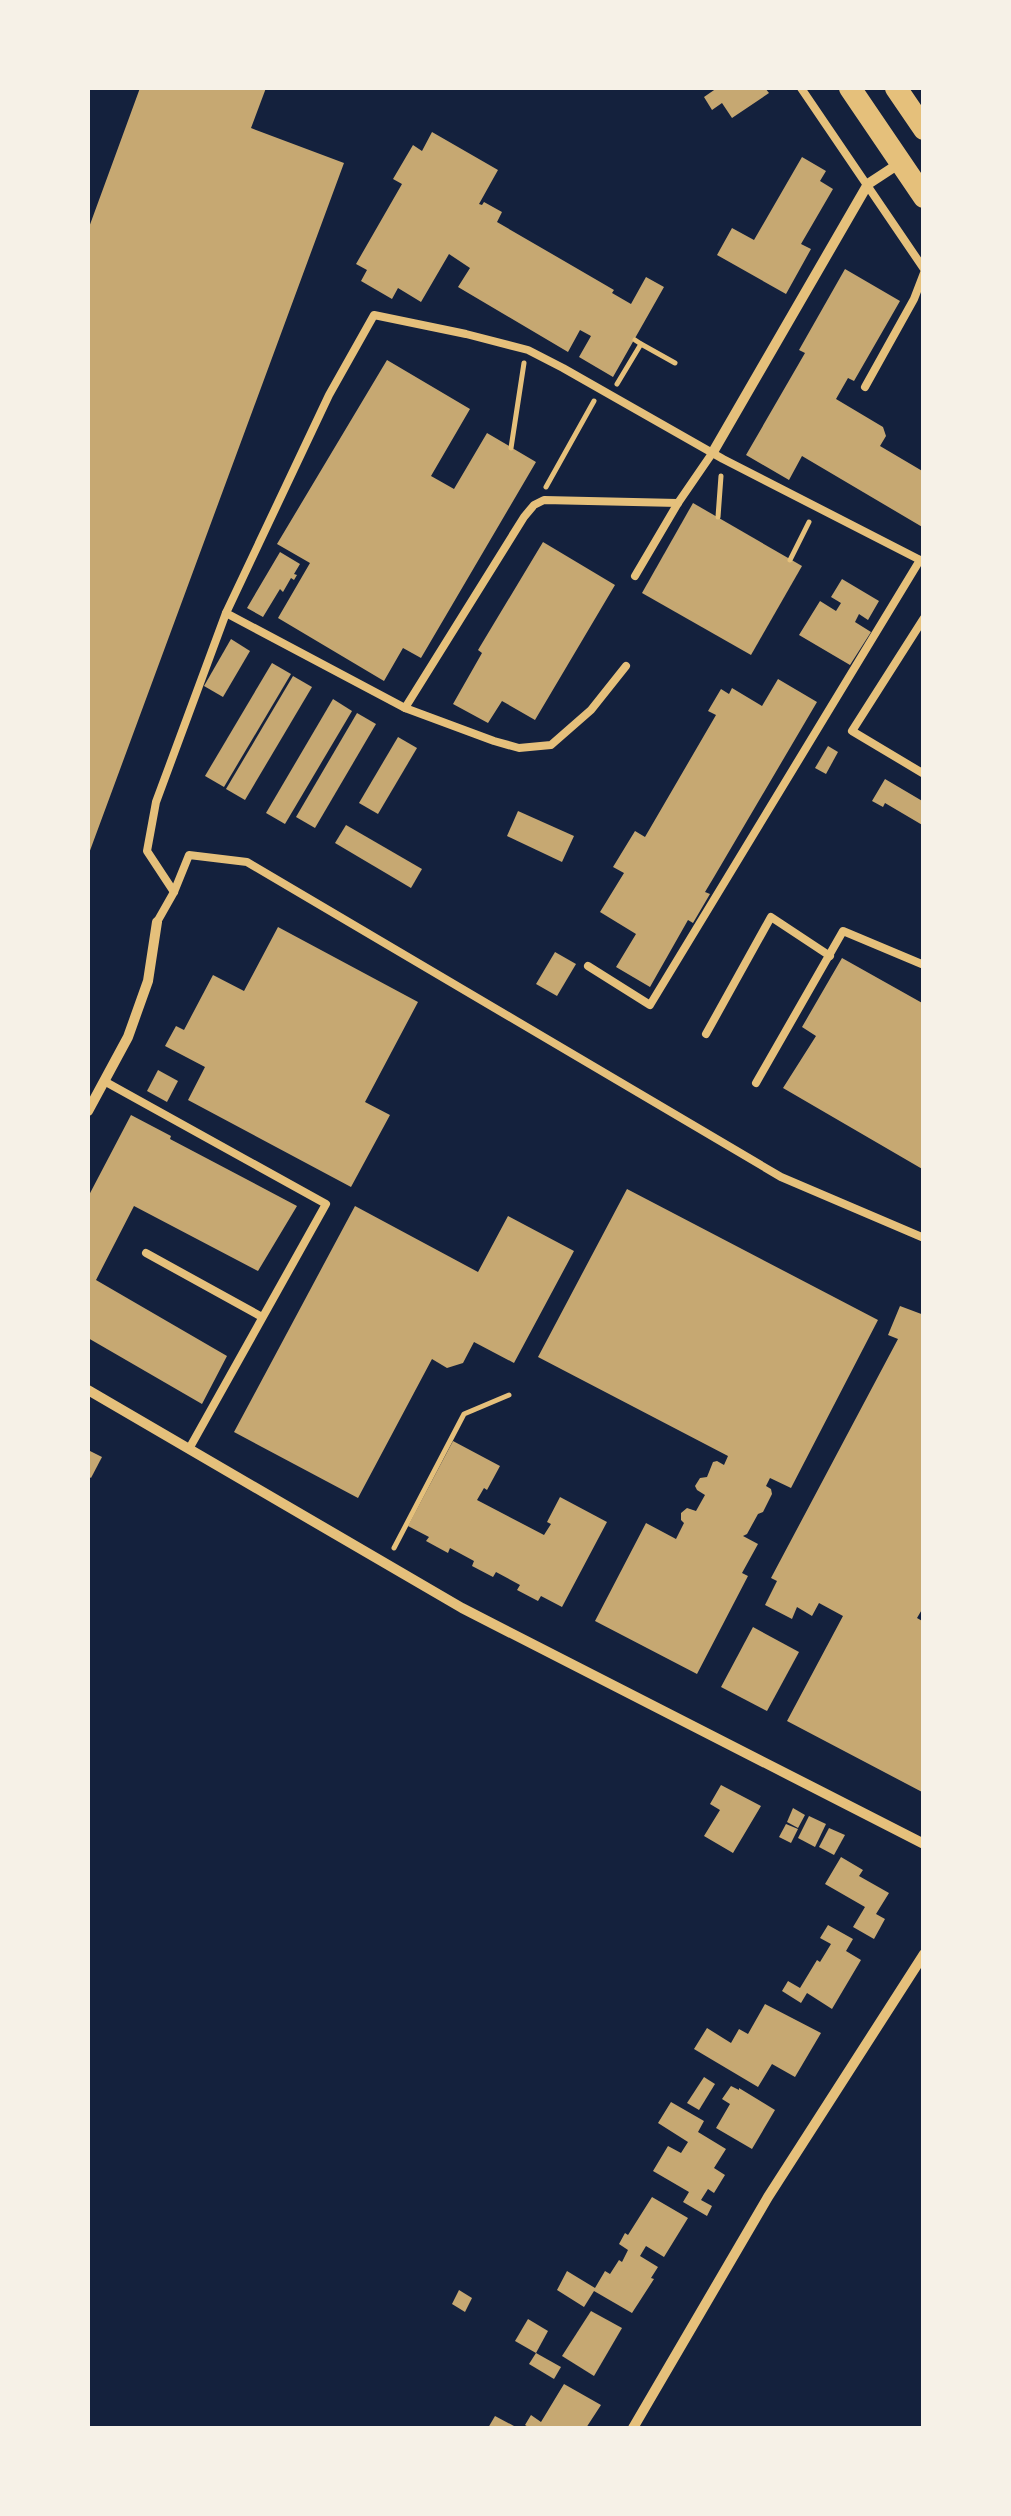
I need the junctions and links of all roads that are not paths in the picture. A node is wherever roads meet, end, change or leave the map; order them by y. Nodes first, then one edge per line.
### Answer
1 (800, 88) edge
2 (850, 88) edge
3 (896, 88) edge
4 (924, 129) edge
5 (901, 162) junction
6 (868, 184) junction
7 (924, 196) edge
8 (924, 271) edge
9 (865, 388) dead end
10 (718, 455) junction
11 (678, 503) junction
12 (922, 561) edge
13 (636, 576) dead end
14 (226, 613) junction
15 (924, 618) edge
16 (626, 666) dead end
17 (405, 708) junction
18 (924, 774) edge
19 (174, 892) junction
20 (157, 922) joint
21 (830, 956) junction
22 (924, 965) edge
23 (588, 966) dead end
24 (706, 1034) dead end
25 (104, 1081) junction
26 (756, 1083) dead end
27 (88, 1111) edge
28 (924, 1238) edge
29 (146, 1253) dead end
30 (262, 1318) junction
31 (88, 1390) edge
32 (189, 1449) junction
33 (924, 1844) edge
34 (924, 1954) edge
35 (633, 2428) edge

1 - 6 lane
2 - 5 main road
3 - 4 main road
5 - 6 street
5 - 7 main road
6 - 8 lane
6 - 10 street
8 - 9 lane
10 - 11 lane
10 - 12 lane
10 - 14 lane
11 - 13 lane
11 - 17 lane
12 - 23 lane
14 - 17 lane
14 - 19 lane
15 - 18 lane
16 - 17 lane
19 - 20 lane
19 - 28 lane
20 - 25 street
21 - 22 lane
21 - 24 lane
21 - 26 lane
25 - 27 street
25 - 30 lane
29 - 30 lane
30 - 32 lane
31 - 32 street
32 - 33 street
34 - 35 street

